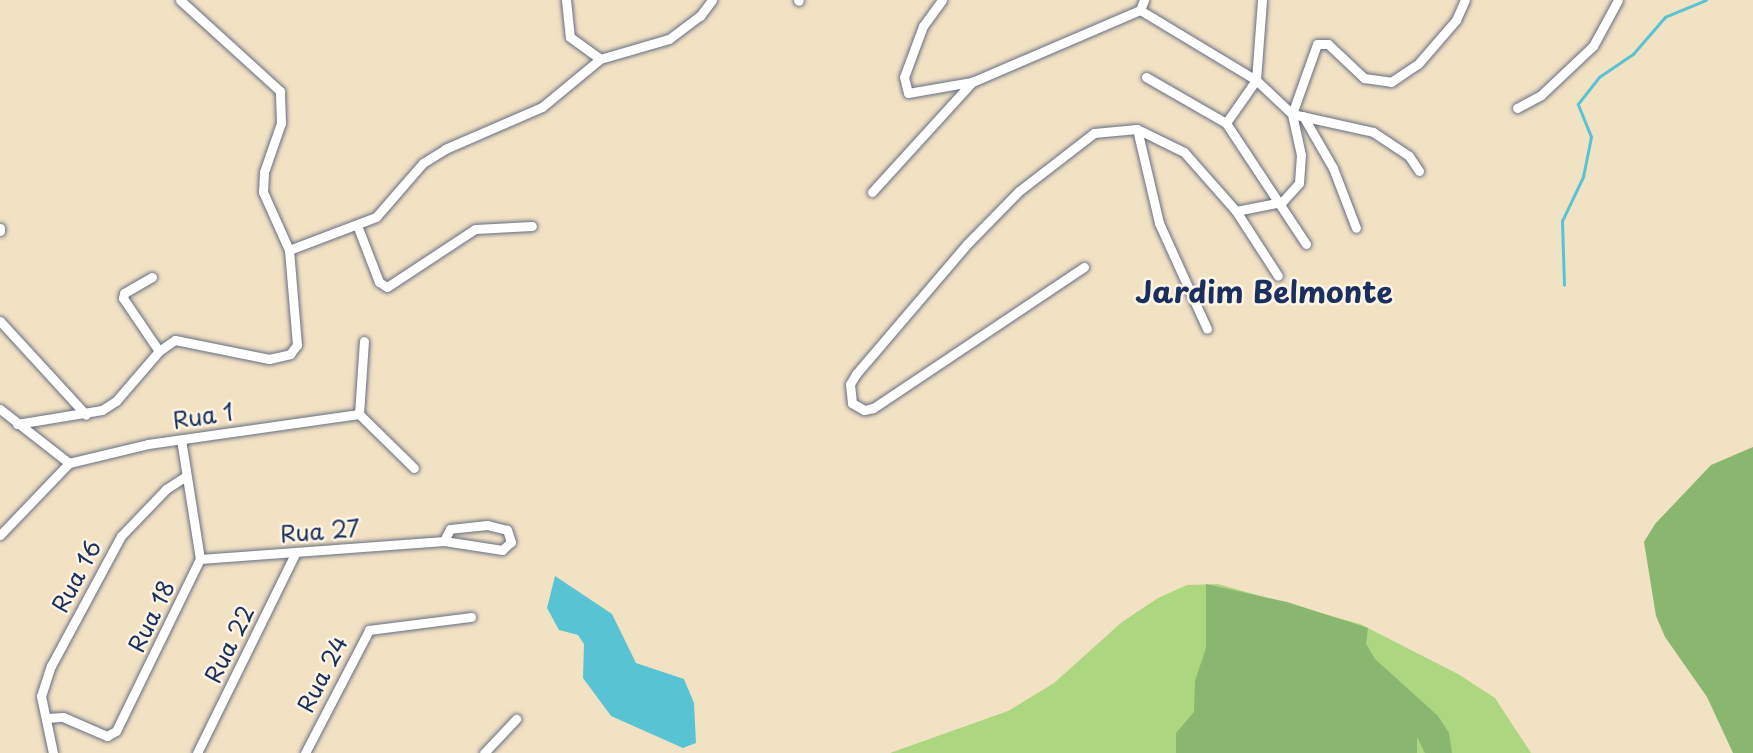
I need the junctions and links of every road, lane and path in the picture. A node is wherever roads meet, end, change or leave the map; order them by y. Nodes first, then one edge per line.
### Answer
1 (180, 0) edge
2 (566, 0) edge
3 (712, 0) edge
4 (942, 0) edge
5 (1144, 0) edge
6 (1262, 0) edge
7 (1465, 0) edge
8 (1618, 0) edge
9 (1140, 10) junction
10 (600, 59) junction
11 (1146, 77) dead end
12 (1256, 80) junction
13 (972, 82) junction
14 (1517, 108) dead end
15 (1292, 114) junction
16 (1303, 116) junction
17 (1226, 123) junction
18 (1137, 129) junction
19 (1419, 171) dead end
20 (872, 192) dead end
21 (1282, 202) junction
22 (1236, 211) junction
23 (357, 225) junction
24 (532, 226) dead end
25 (1356, 228) dead end
26 (1306, 244) dead end
27 (289, 250) junction
28 (1084, 267) dead end
29 (1279, 276) dead end
30 (152, 277) dead end
31 (0, 321) edge
32 (1207, 330) dead end
33 (364, 341) dead end
34 (159, 351) junction
35 (0, 409) edge
36 (359, 414) junction
37 (86, 415) junction
38 (17, 424) junction
39 (181, 439) junction
40 (69, 463) junction
41 (414, 468) dead end
42 (186, 476) junction
43 (0, 535) edge
44 (444, 541) junction
45 (296, 552) junction
46 (200, 559) junction
47 (471, 618) dead end
48 (47, 718) junction
49 (516, 719) dead end
50 (487, 752) edge
51 (53, 753) edge
52 (197, 753) edge
53 (304, 753) edge

1 - 27 street
2 - 10 street
3 - 10 street
4 - 13 street
5 - 9 street
6 - 12 street
7 - 15 street
8 - 14 street
9 - 12 street
9 - 13 street
10 - 23 street
11 - 17 street
12 - 15 street
12 - 17 street
13 - 20 street
15 - 16 street
15 - 21 street
16 - 19 street
16 - 25 street
17 - 21 street
18 - 22 street
18 - 28 street
18 - 32 street
21 - 22 street
21 - 26 street
22 - 29 street
23 - 24 street
23 - 27 street
27 - 34 street
30 - 34 street
31 - 37 street
33 - 36 street
34 - 37 street
35 - 38 street
36 - 39 street, Rua 1
36 - 41 street
37 - 38 street
38 - 40 street
39 - 40 street, Rua 1
39 - 42 street
40 - 43 street
42 - 46 street
42 - 48 street, Rua 16
44 - 44 street
44 - 45 street, Rua 27
45 - 46 street, Rua 27
45 - 52 street, Rua 22
46 - 48 street, Rua 18
47 - 53 street, Rua 24
48 - 51 street, Rua 16
49 - 50 street

